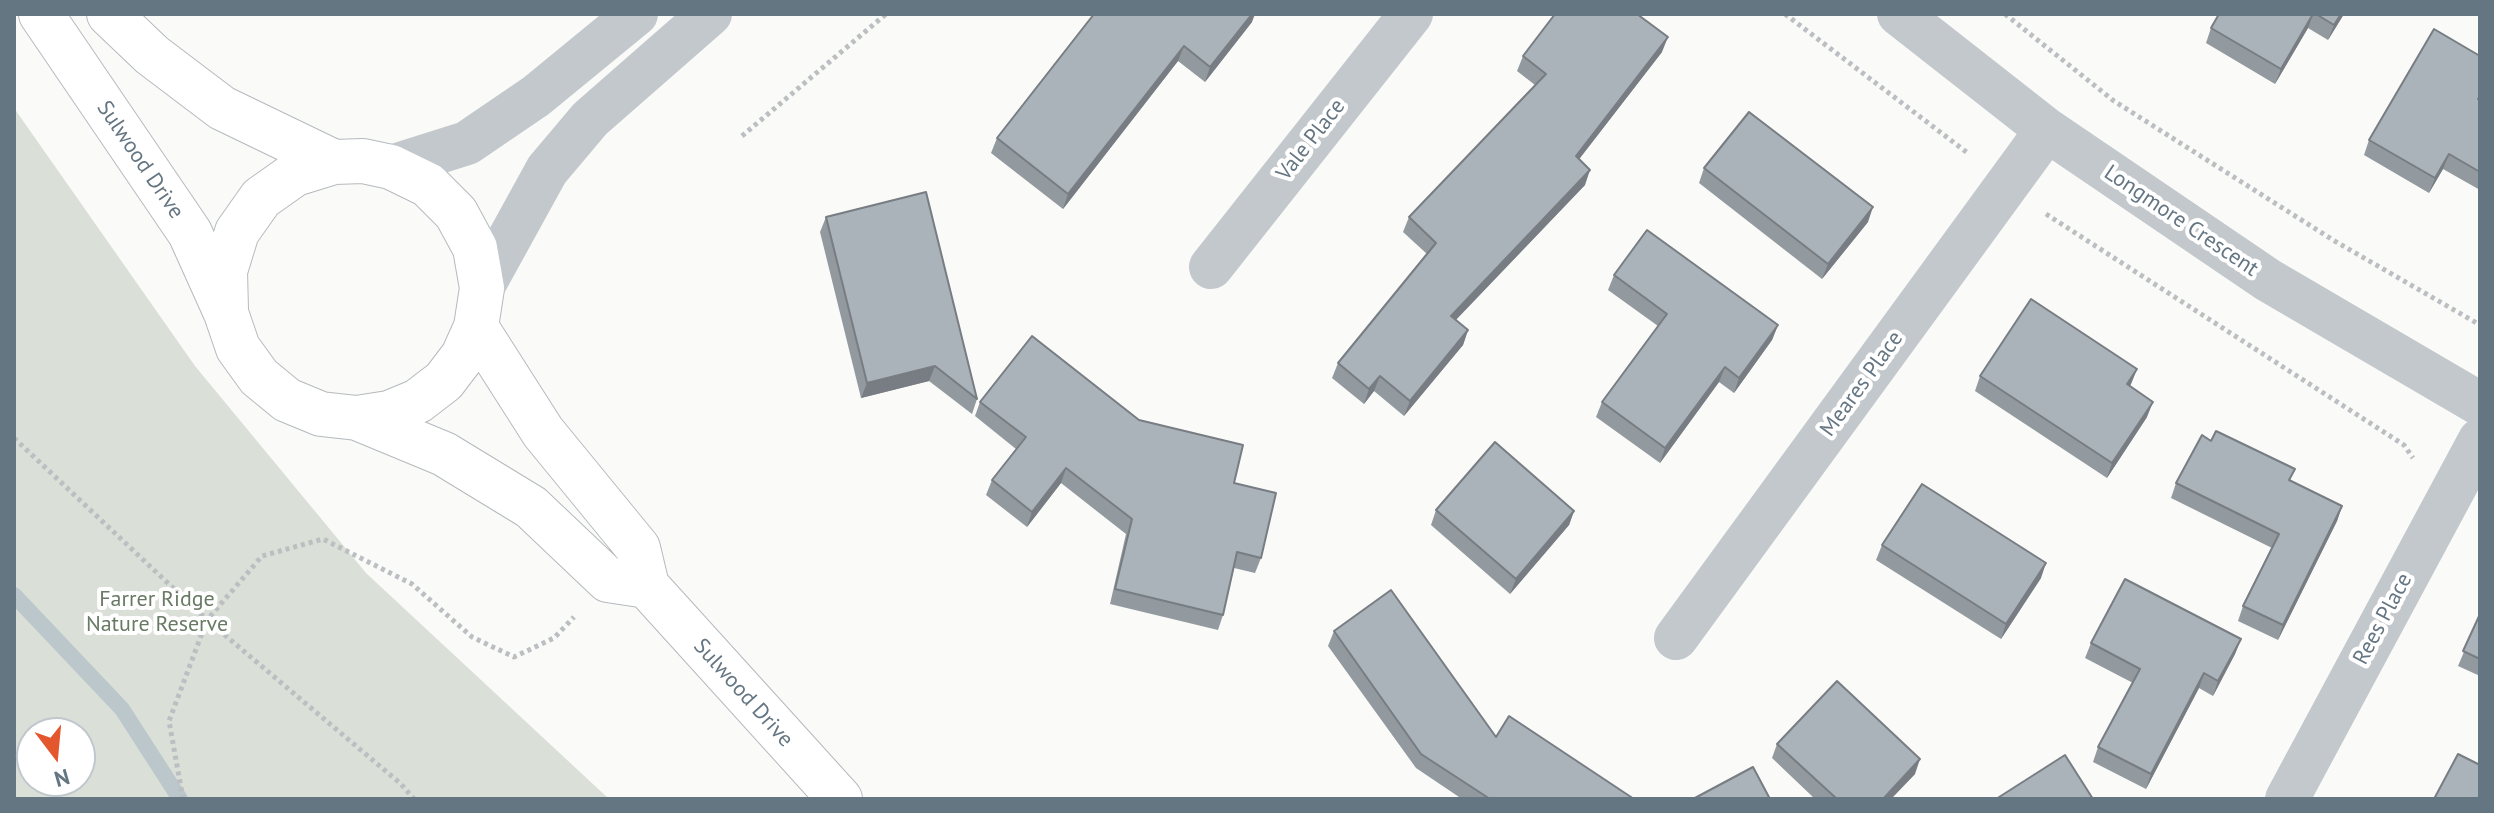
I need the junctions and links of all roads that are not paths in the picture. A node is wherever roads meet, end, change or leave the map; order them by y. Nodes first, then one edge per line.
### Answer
1 (41, 14) edge
2 (109, 14) edge
3 (636, 14) edge
4 (710, 14) edge
5 (1411, 14) edge
6 (1899, 14) edge
7 (2047, 130) junction
8 (334, 162) junction
9 (391, 167) junction
10 (1211, 267) dead end
11 (479, 307) junction
12 (226, 313) junction
13 (2480, 404) edge
14 (357, 418) junction
15 (2480, 440) edge
16 (627, 583) junction
17 (1676, 638) dead end
18 (840, 799) edge
19 (2287, 799) edge

1 - 12 main road, Sulwood Drive
2 - 8 main road, Sulwood Drive
3 - 9 street
4 - 11 street
5 - 10 street, Vale Place
6 - 7 street, Longmore Crescent
7 - 13 street, Longmore Crescent
7 - 17 street, Meares Place
8 - 9 main road, Sulwood Drive
8 - 12 main road, Sulwood Drive
9 - 11 main road, Sulwood Drive
11 - 14 main road, Sulwood Drive
11 - 16 main road, Sulwood Drive
12 - 14 main road, Sulwood Drive
14 - 16 main road, Sulwood Drive
15 - 19 street, Rees Place
16 - 18 main road, Sulwood Drive

